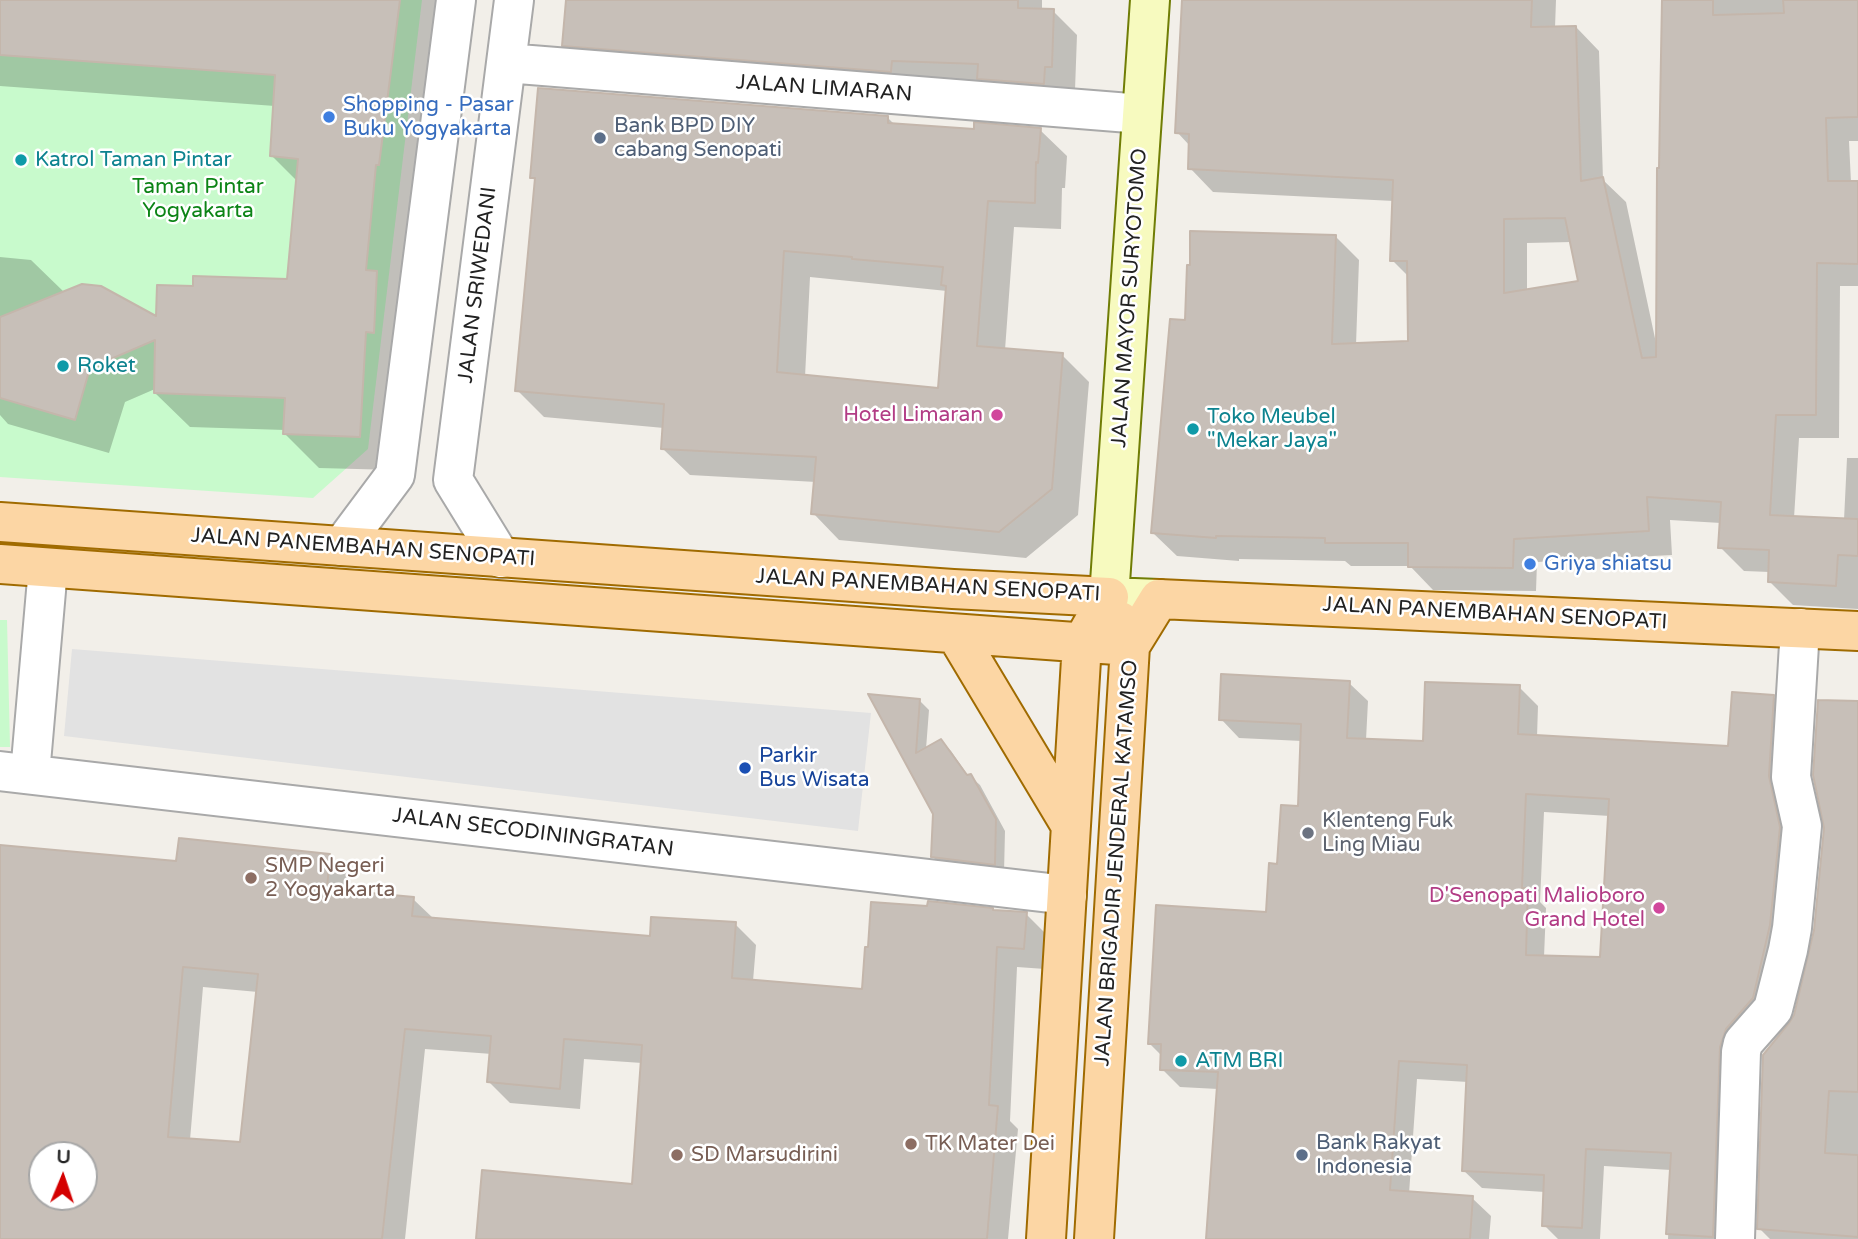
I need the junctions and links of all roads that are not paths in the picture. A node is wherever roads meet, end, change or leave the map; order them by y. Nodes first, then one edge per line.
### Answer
1 (456, 0) edge
2 (514, 0) edge
3 (1150, 0) edge
4 (506, 63) junction
5 (1142, 114) junction
6 (395, 475) junction
7 (453, 480) junction
8 (0, 522) edge
9 (342, 546) junction
10 (501, 558) junction
11 (0, 564) edge
12 (48, 568) junction
13 (1109, 597) junction
14 (1159, 599) junction
15 (1800, 628) junction
16 (1858, 631) edge
17 (956, 634) junction
18 (1082, 643) junction
19 (1130, 646) junction
20 (15, 772) edge
21 (1071, 825) junction
22 (1067, 895) junction
23 (1046, 1239) edge
24 (1094, 1239) edge
25 (1735, 1239) edge

1 - 6 street
2 - 4 street, JALAN SRIWEDANI
3 - 5 main road, JALAN MAYOR SURYOTOMO
4 - 5 street, JALAN LIMARAN
4 - 7 street, JALAN SRIWEDANI
5 - 13 main road, JALAN MAYOR SURYOTOMO
6 - 7 street
6 - 9 street
7 - 10 street
8 - 9 main road, JALAN PANEMBAHAN SENOPATI
9 - 10 main road, JALAN PANEMBAHAN SENOPATI
10 - 13 main road, JALAN PANEMBAHAN SENOPATI
11 - 12 main road, JALAN PANEMBAHAN SENOPATI
12 - 17 main road, JALAN PANEMBAHAN SENOPATI
12 - 20 street
13 - 14 main road, JALAN PANEMBAHAN SENOPATI
13 - 18 main road
13 - 19 main road, JALAN BRIGADIR JENDERAL KATAMSO
14 - 15 main road, JALAN PANEMBAHAN SENOPATI
14 - 19 main road
15 - 16 main road, JALAN PANEMBAHAN SENOPATI
15 - 25 street
17 - 18 main road, JALAN PANEMBAHAN SENOPATI
17 - 21 main road
18 - 19 main road, JALAN PANEMBAHAN SENOPATI
18 - 21 main road
19 - 24 main road, JALAN BRIGADIR JENDERAL KATAMSO
20 - 22 street, JALAN SECODININGRATAN
21 - 22 main road
22 - 23 main road

